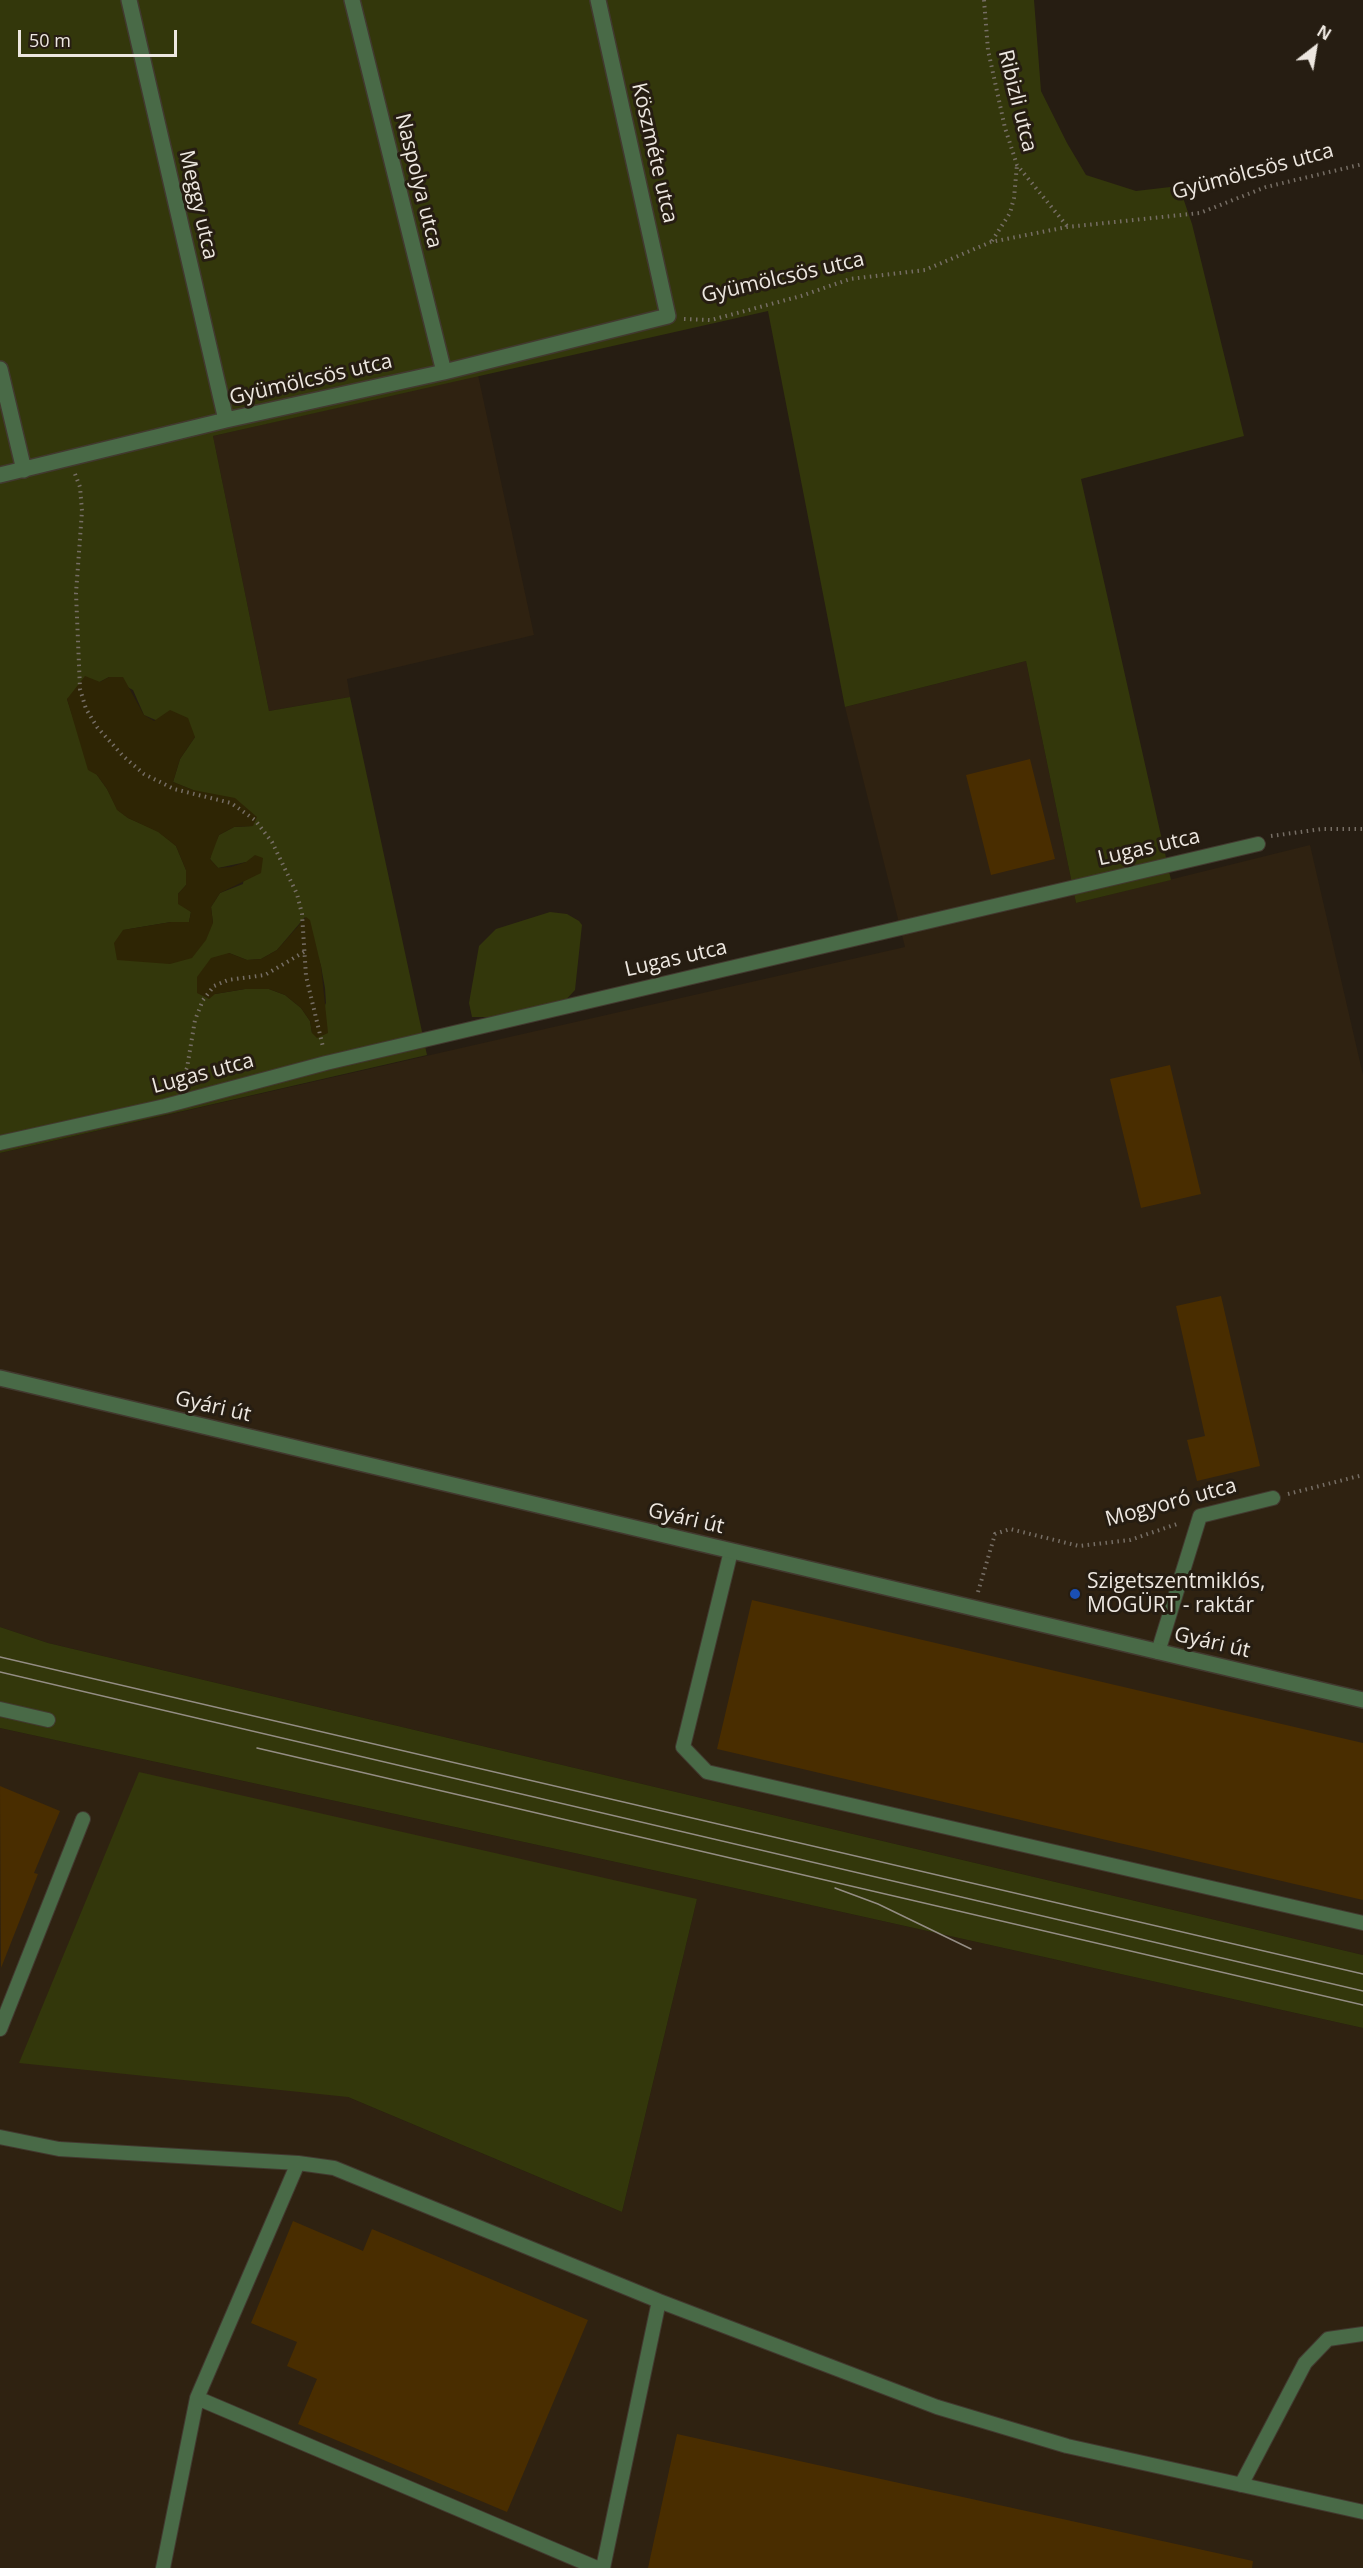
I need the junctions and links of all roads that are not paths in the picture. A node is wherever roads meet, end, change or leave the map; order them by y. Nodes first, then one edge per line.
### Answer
1 (129, 0) edge
2 (352, 0) edge
3 (598, 0) edge
4 (668, 316) joint
5 (0, 369) edge
6 (444, 372) junction
7 (226, 420) junction
8 (24, 470) junction
9 (0, 475) edge
10 (1258, 844) road end
11 (0, 1143) edge
12 (0, 1378) edge
13 (1273, 1498) road end
14 (731, 1551) junction
15 (1158, 1652) junction
16 (1363, 1700) edge
17 (0, 1709) edge
18 (48, 1720) dead end
19 (83, 1819) dead end
20 (1363, 1923) edge
21 (0, 2029) edge
22 (0, 2137) edge
23 (298, 2163) junction
24 (659, 2301) junction
25 (1363, 2334) edge
26 (197, 2398) junction
27 (1241, 2485) junction
28 (1363, 2512) edge
29 (163, 2568) edge
30 (597, 2568) edge
31 (603, 2568) edge

1 - 7 street, Meggy utca
2 - 6 street, Naspolya utca
3 - 4 street, Köszméte utca
4 - 6 street, Gyümölcsös utca
5 - 8 street
6 - 7 street, Gyümölcsös utca
7 - 8 street, Gyümölcsös utca
8 - 9 street, Gyümölcsös utca
10 - 11 lane, Lugas utca
12 - 14 street, Gyári út
13 - 15 lane, Mogyoró utca
14 - 15 street, Gyári út
14 - 20 lane
15 - 16 street, Gyári út
17 - 18 lane
19 - 21 lane
22 - 23 lane
23 - 24 lane
23 - 26 lane
24 - 27 lane
24 - 31 lane
25 - 27 lane
26 - 29 lane
26 - 30 lane
27 - 28 lane

